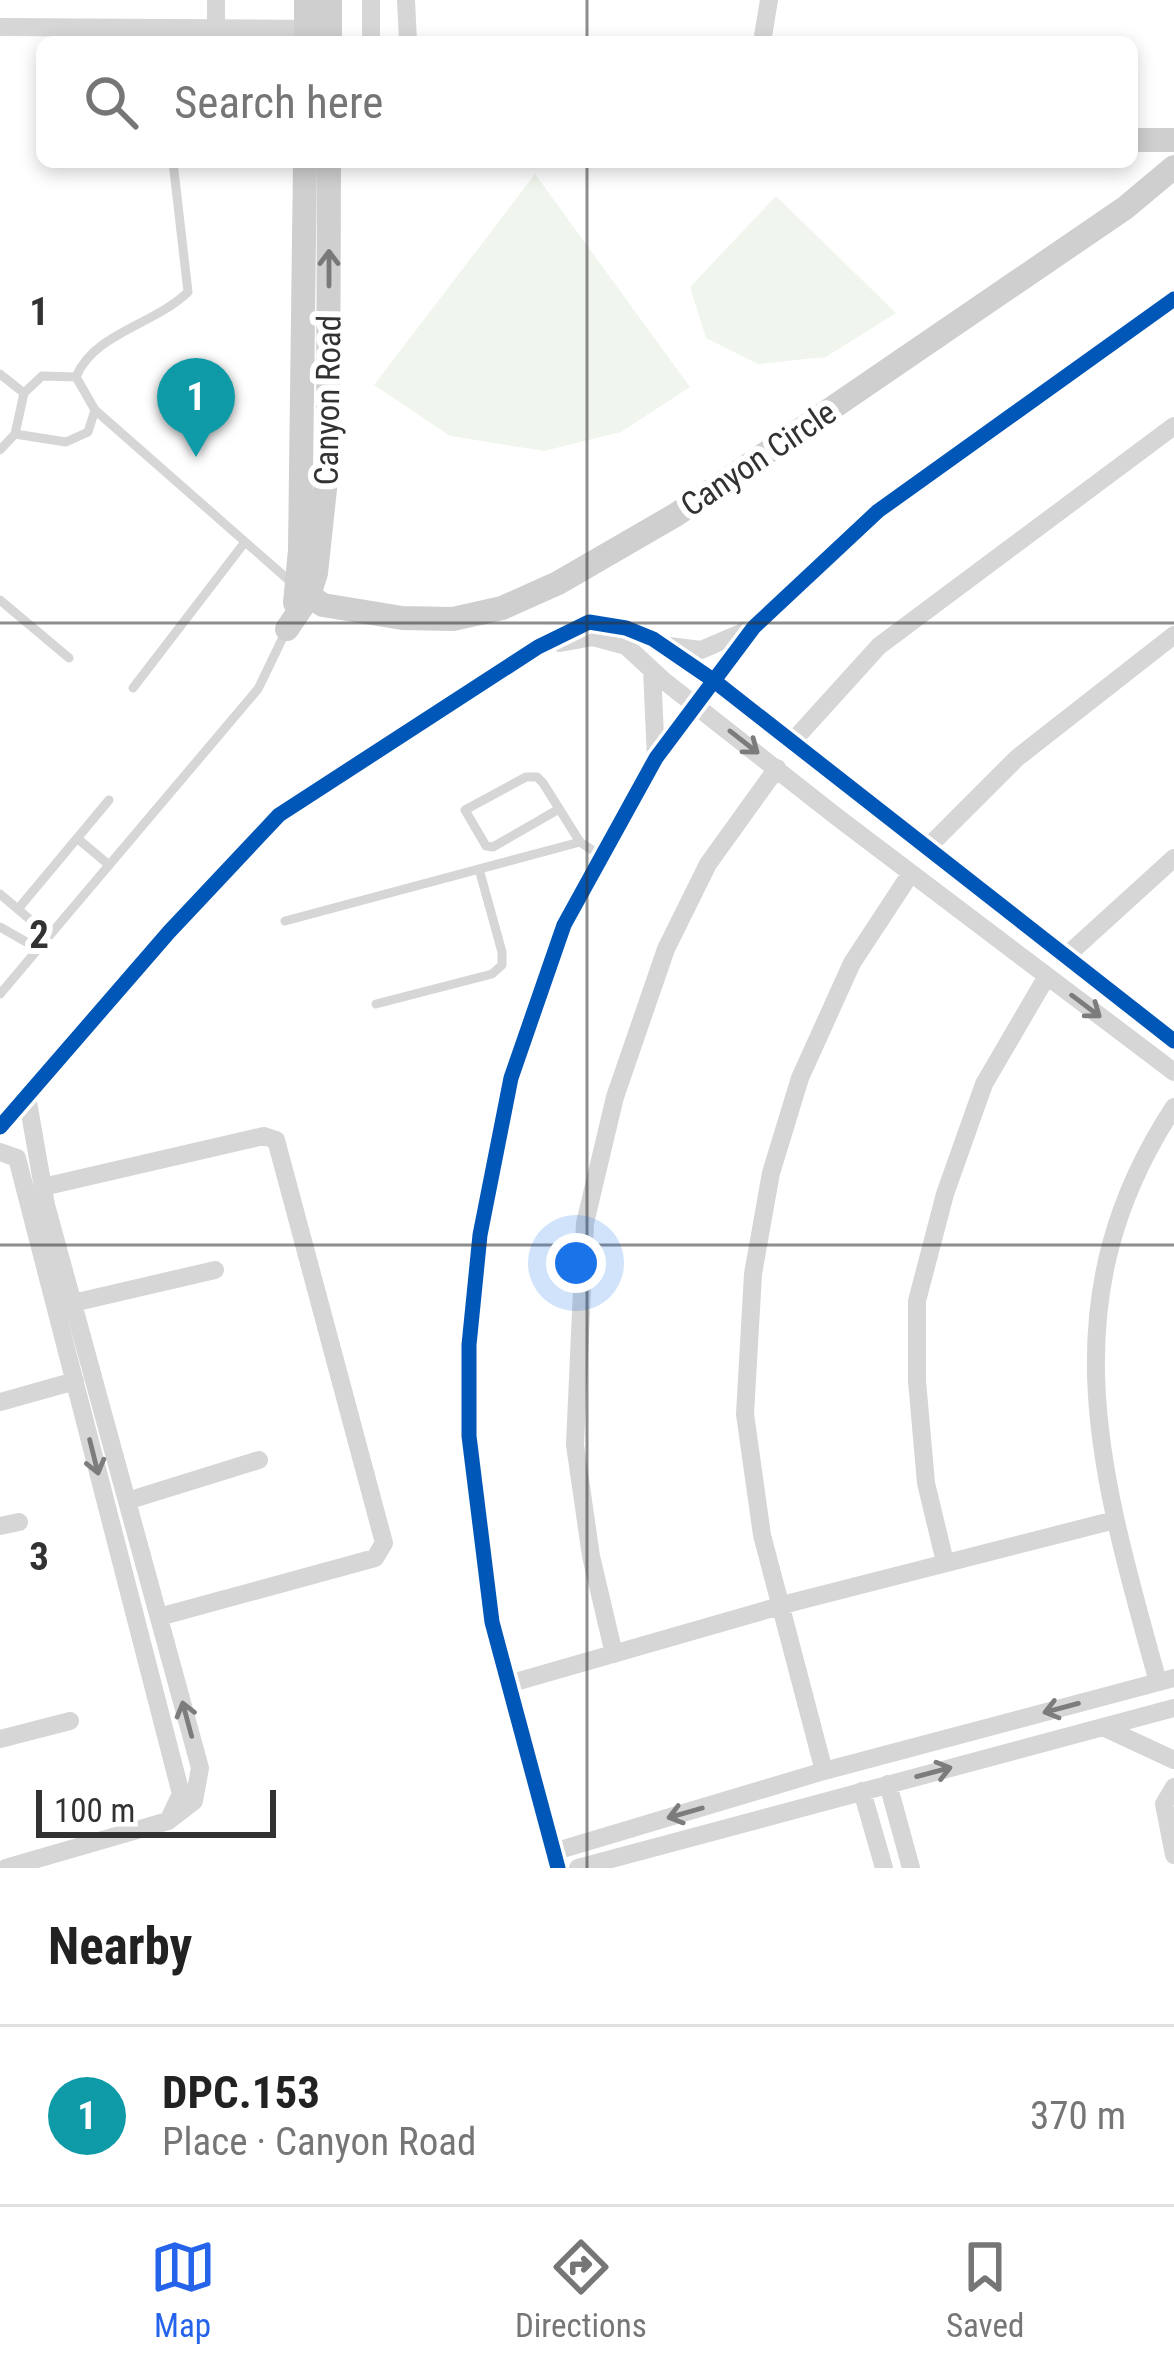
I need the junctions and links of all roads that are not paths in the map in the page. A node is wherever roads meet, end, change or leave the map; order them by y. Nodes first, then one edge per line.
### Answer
1 (216, 0) edge
2 (306, 0) edge
3 (330, 0) edge
4 (371, 0) edge
5 (406, 0) edge
6 (769, 0) edge
7 (0, 28) edge
8 (216, 28) junction
9 (318, 36) edge
10 (371, 36) edge
11 (408, 36) edge
12 (763, 36) edge
13 (1138, 140) edge
14 (1174, 140) edge
15 (1174, 167) edge
16 (174, 168) edge
17 (305, 168) edge
18 (329, 168) edge
19 (1174, 299) edge
20 (0, 374) edge
21 (76, 377) junction
22 (23, 393) junction
23 (95, 410) junction
24 (1174, 426) edge
25 (15, 434) junction
26 (0, 450) edge
27 (245, 542) junction
28 (303, 594) junction
29 (0, 600) edge
30 (754, 627) junction
31 (287, 629) joint
32 (1174, 635) edge
33 (653, 639) junction
34 (538, 647) junction
35 (69, 658) dead end
36 (652, 670) junction
37 (713, 680) junction
38 (133, 688) dead end
39 (695, 703) junction
40 (792, 742) junction
41 (656, 758) junction
42 (777, 768) junction
43 (110, 800) dead end
44 (559, 809) junction
45 (77, 838) junction
46 (580, 842) junction
47 (926, 849) junction
48 (603, 857) junction
49 (1174, 858) edge
50 (110, 865) junction
51 (478, 869) junction
52 (911, 873) junction
53 (0, 894) edge
54 (18, 909) junction
55 (285, 921) dead end
56 (0, 926) edge
57 (40, 928) junction
58 (49, 936) junction
59 (33, 946) junction
60 (1064, 958) junction
61 (1047, 976) junction
62 (0, 994) edge
63 (376, 1004) dead end
64 (1174, 1041) edge
65 (1174, 1072) edge
66 (27, 1096) junction
67 (1174, 1106) edge
68 (0, 1127) edge
69 (0, 1152) edge
70 (43, 1187) junction
71 (215, 1270) dead end
72 (73, 1303) junction
73 (75, 1381) junction
74 (0, 1402) edge
75 (259, 1460) dead end
76 (127, 1501) junction
77 (1115, 1520) junction
78 (945, 1562) junction
79 (782, 1605) junction
80 (159, 1617) junction
81 (614, 1654) junction
82 (1166, 1680) edge
83 (508, 1684) junction
84 (1174, 1708) edge
85 (70, 1721) dead end
86 (1103, 1727) junction
87 (0, 1739) edge
88 (1174, 1760) edge
89 (824, 1771) junction
90 (888, 1784) junction
91 (1174, 1787) edge
92 (862, 1791) junction
93 (168, 1821) junction
94 (1174, 1855) edge
95 (556, 1860) edge
96 (6, 1868) edge
97 (578, 1868) edge
98 (884, 1868) edge
99 (911, 1868) edge

1 - 8 street
2 - 9 main road
3 - 9 main road
4 - 10 street
5 - 11 street
6 - 12 street
7 - 8 street
8 - 9 street
13 - 14 main road
15 - 28 main road, Canyon Circle
16 - 21 lane
17 - 28 main road, Canyon Road
28 -> 18 main road, Canyon Road
19 - 30 street
20 - 22 lane
21 - 22 lane
21 - 23 lane
22 - 25 lane
23 - 25 lane
23 - 27 lane
24 - 40 street
25 - 26 lane
27 - 28 lane
27 - 38 lane
28 - 31 main road, Canyon Road
29 - 35 lane
30 - 33 street
30 - 37 street
31 - 50 lane, Canyon Road
32 - 47 street
33 - 34 street
33 - 37 street
34 - 36 street
34 - 66 street
36 - 39 street
36 - 41 street
37 - 39 street
37 - 40 street
39 - 41 street
39 -> 42 street
40 - 47 street
41 - 48 street
42 - 52 street
42 - 81 street
43 - 45 lane
44 - 44 lane
44 - 46 lane
45 - 50 lane
45 - 54 lane
46 - 48 lane
46 - 51 lane
47 - 60 street
48 - 83 street
49 - 60 street
50 - 58 lane, Canyon Road
51 - 55 lane
51 - 63 lane
52 - 61 street
52 - 79 street
53 - 54 lane
54 - 57 lane
56 - 59 lane
57 - 58 lane
57 - 59 lane
58 - 59 lane, Canyon Road
59 - 62 lane, Canyon Road
60 - 64 street
61 -> 65 street
61 - 78 street
66 - 68 street
66 - 70 street
67 - 77 street
69 - 73 street
70 - 72 street
70 - 80 street
71 - 72 street
72 - 76 street
73 - 74 street
73 -> 93 street
75 - 76 street
76 - 80 street
77 - 78 street
77 - 82 street
78 - 79 street
79 - 81 street
79 - 89 street
93 -> 80 street
81 - 83 street
82 -> 89 street
83 - 95 street
84 - 86 street
85 - 87 street
86 - 88 street
90 -> 86 street
89 -> 95 street
90 - 92 street
90 - 99 street
91 - 94 street
92 - 97 street
92 - 98 street
93 - 96 street

